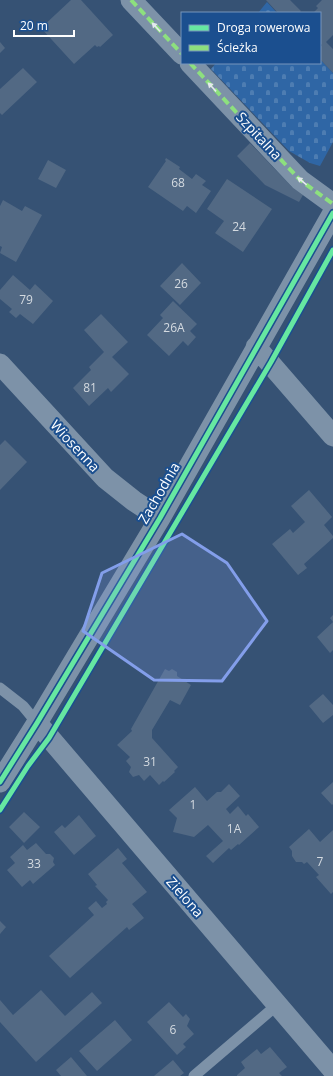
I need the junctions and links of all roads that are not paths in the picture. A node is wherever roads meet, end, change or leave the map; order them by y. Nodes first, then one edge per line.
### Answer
1 (131, 0) edge
2 (181, 53) edge
3 (191, 64) edge
4 (333, 204) edge
5 (333, 213) edge
6 (256, 347) junction
7 (0, 364) edge
8 (333, 436) edge
9 (160, 518) junction
10 (0, 688) edge
11 (37, 723) junction
12 (0, 782) edge
13 (277, 1005) junction
14 (333, 1070) edge
15 (194, 1076) edge

2 -> 1 street
4 -> 3 street, Szpitalna
5 - 6 street, Zachodnia
6 - 8 street
6 - 9 street, Zachodnia
7 - 9 street, Wiosenna
9 - 11 street, Zachodnia
10 - 11 lane
11 - 12 street, Zachodnia
11 - 13 street, Zielona
13 - 14 street, Zielona
13 - 15 lane

